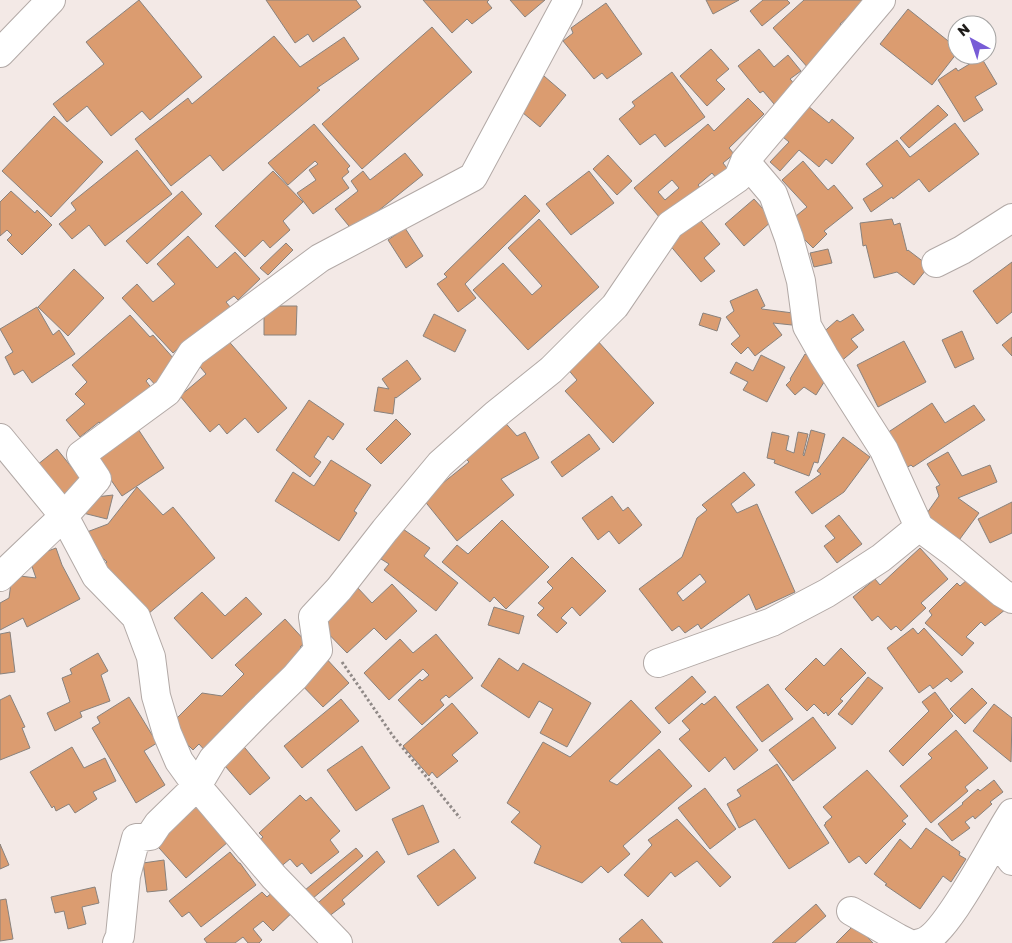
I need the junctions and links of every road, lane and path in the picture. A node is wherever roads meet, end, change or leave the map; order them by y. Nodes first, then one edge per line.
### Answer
1 (50, 0) edge
2 (568, 0) edge
3 (881, 0) edge
4 (0, 53) edge
5 (745, 161) junction
6 (1012, 218) edge
7 (936, 263) dead end
8 (0, 438) edge
9 (64, 516) junction
10 (919, 527) junction
11 (0, 577) edge
12 (1012, 599) edge
13 (318, 650) junction
14 (658, 663) dead end
15 (197, 786) junction
16 (1012, 813) edge
17 (460, 818) dead end
18 (1004, 851) edge
19 (851, 911) dead end
20 (117, 943) edge
21 (338, 943) edge
22 (908, 943) edge
23 (920, 943) edge

1 - 4 street
2 - 9 street
3 - 5 street
5 - 10 street
5 - 13 street
6 - 7 street
8 - 9 street
9 - 11 street
9 - 15 street
10 - 12 street
10 - 14 street
13 - 15 street
13 - 17 path
15 - 20 street
15 - 21 street
16 - 18 street
18 - 23 street
19 - 22 street

